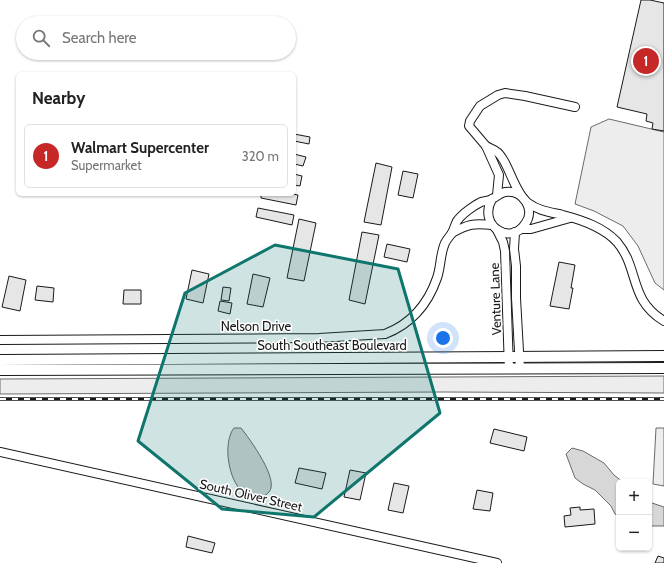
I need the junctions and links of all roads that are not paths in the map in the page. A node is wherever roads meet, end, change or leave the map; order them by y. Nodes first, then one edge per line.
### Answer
1 (575, 107) dead end
2 (486, 146) junction
3 (495, 197) junction
4 (527, 202) junction
5 (570, 218) junction
6 (495, 228) junction
7 (518, 231) junction
8 (452, 233) junction
9 (664, 321) edge
10 (0, 340) edge
11 (664, 356) edge
12 (508, 358) junction
13 (519, 358) junction
14 (0, 360) edge
15 (664, 368) edge
16 (509, 369) junction
17 (520, 369) junction
18 (0, 370) edge
19 (0, 452) edge
20 (497, 563) edge

1 - 2 street
2 - 3 street
2 - 4 street
3 - 4 street
3 - 6 street
3 - 8 street, Nelson Drive
4 - 5 street
4 - 7 street
5 - 7 street
5 - 9 street
6 - 7 street
6 - 8 street
6 - 12 street, Venture Lane
7 - 13 street, Venture Lane
8 - 10 street, Nelson Drive
11 - 13 main road, South Southeast Boulevard
12 - 13 main road, South Southeast Boulevard
12 - 14 main road, South Southeast Boulevard
12 - 16 street, Venture Lane
13 - 17 street, Venture Lane
15 - 17 main road, South Southeast Boulevard
16 - 17 main road, South Southeast Boulevard
16 - 18 main road, South Southeast Boulevard
19 - 20 street, South Oliver Street

